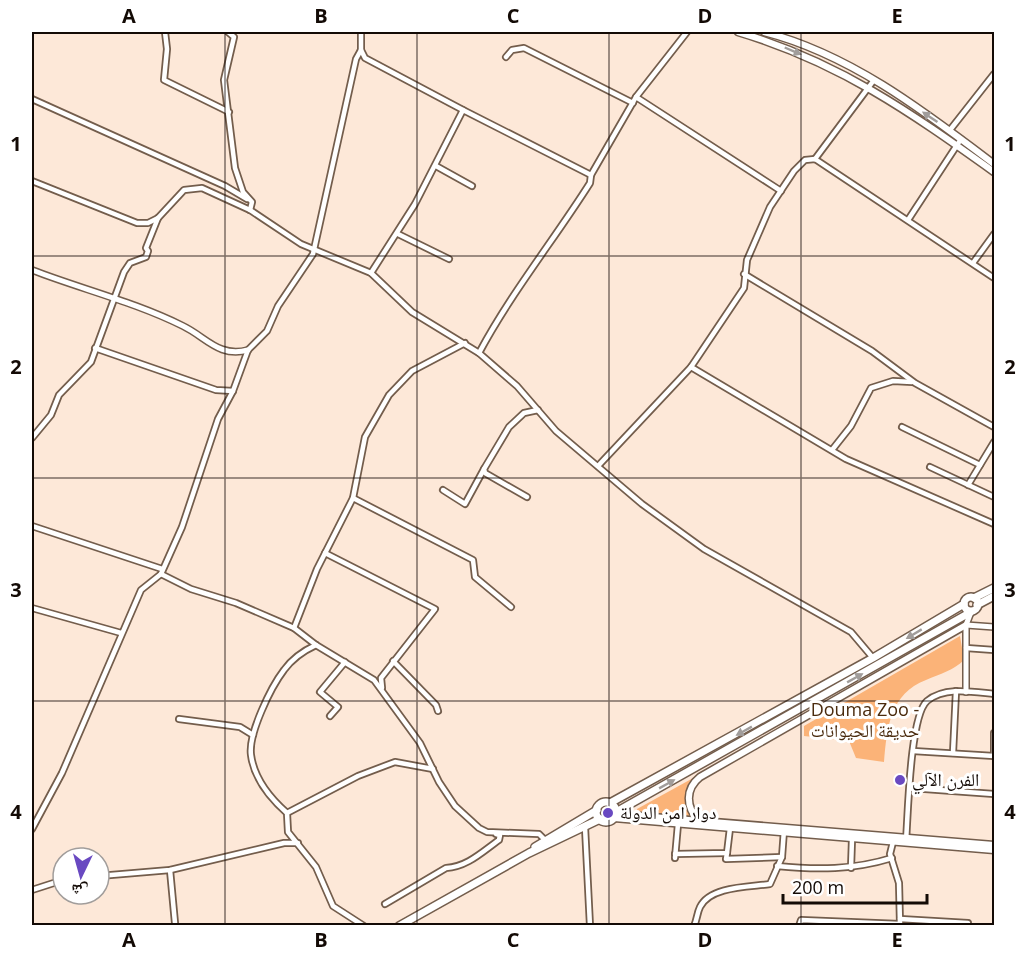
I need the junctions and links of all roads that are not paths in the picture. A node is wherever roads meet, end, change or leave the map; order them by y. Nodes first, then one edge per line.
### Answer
1 (165, 32) edge
2 (228, 32) edge
3 (361, 32) edge
4 (687, 32) edge
5 (738, 32) edge
6 (764, 32) edge
7 (775, 33) edge
8 (772, 42) junction
9 (361, 50) junction
10 (506, 57) dead end
11 (855, 69) junction
12 (994, 74) edge
13 (851, 76) junction
14 (874, 80) junction
15 (869, 87) junction
16 (636, 98) junction
17 (32, 99) edge
18 (633, 103) junction
19 (463, 110) junction
20 (229, 112) junction
21 (950, 130) junction
22 (961, 139) junction
23 (956, 145) junction
24 (814, 159) junction
25 (994, 164) edge
26 (436, 166) junction
27 (994, 172) edge
28 (591, 175) junction
29 (32, 181) edge
30 (472, 186) dead end
31 (781, 191) junction
32 (247, 199) junction
33 (250, 210) junction
34 (158, 218) junction
35 (908, 220) junction
36 (398, 234) junction
37 (994, 234) edge
38 (314, 250) junction
39 (449, 259) dead end
40 (973, 263) junction
41 (32, 270) edge
42 (371, 273) junction
43 (744, 274) junction
44 (994, 278) edge
45 (113, 299) junction
46 (465, 343) junction
47 (95, 348) junction
48 (248, 350) junction
49 (479, 353) junction
50 (690, 367) junction
51 (915, 383) junction
52 (233, 391) junction
53 (538, 410) junction
54 (902, 427) dead end
55 (994, 427) edge
56 (32, 438) edge
57 (994, 442) edge
58 (832, 450) junction
59 (981, 465) junction
60 (598, 466) junction
61 (930, 467) dead end
62 (484, 469) junction
63 (968, 485) junction
64 (442, 490) dead end
65 (527, 497) dead end
66 (994, 497) edge
67 (353, 498) junction
68 (994, 524) edge
69 (32, 526) edge
70 (325, 553) junction
71 (162, 572) junction
72 (994, 588) edge
73 (994, 596) edge
74 (976, 601) junction
75 (964, 604) junction
76 (511, 607) dead end
77 (32, 608) edge
78 (971, 612) junction
79 (966, 625) junction
80 (994, 627) edge
81 (294, 628) junction
82 (121, 633) junction
83 (315, 645) junction
84 (966, 648) junction
85 (994, 650) edge
86 (873, 658) junction
87 (393, 661) junction
88 (345, 662) junction
89 (879, 665) junction
90 (382, 688) junction
91 (956, 692) junction
92 (966, 692) junction
93 (994, 694) edge
94 (438, 711) dead end
95 (330, 716) dead end
96 (776, 717) junction
97 (179, 719) dead end
98 (784, 729) junction
99 (994, 733) edge
100 (253, 735) junction
101 (913, 751) junction
102 (953, 753) junction
103 (994, 756) edge
104 (433, 769) junction
105 (695, 769) junction
106 (700, 777) junction
107 (911, 788) junction
108 (994, 794) edge
109 (610, 803) junction
110 (597, 810) junction
111 (287, 813) junction
112 (615, 815) junction
113 (600, 819) junction
114 (698, 820) junction
115 (678, 824) junction
116 (585, 827) junction
117 (730, 828) junction
118 (32, 829) edge
119 (784, 830) junction
120 (487, 832) junction
121 (906, 837) junction
122 (852, 839) junction
123 (546, 840) junction
124 (893, 842) junction
125 (298, 843) junction
126 (906, 844) junction
127 (994, 845) edge
128 (994, 850) edge
129 (529, 853) junction
130 (727, 853) junction
131 (782, 857) junction
132 (891, 858) junction
133 (777, 866) junction
134 (851, 868) junction
135 (170, 870) junction
136 (111, 875) edge
137 (51, 884) edge
138 (32, 890) edge
139 (385, 904) dead end
140 (175, 923) dead end
141 (900, 923) edge
142 (364, 926) edge
143 (399, 926) edge
144 (590, 926) edge
145 (694, 926) edge
146 (799, 926) edge
147 (968, 926) edge

1 - 20 street
2 - 20 street
3 - 9 street
4 - 16 street
5 - 8 main road
6 - 7 main road
7 - 8 main road
7 - 11 main road
8 -> 13 main road
9 - 19 street
9 - 38 street
10 - 18 street
11 - 13 main road
11 - 14 main road
12 - 21 street
13 - 15 main road
14 - 15 street
21 -> 14 main road
15 - 23 main road
15 - 24 street
16 - 18 street
16 - 31 street
17 - 32 street
18 - 28 street
19 - 26 street
19 - 28 street
20 - 32 street
21 - 22 main road
22 - 23 street
22 - 25 main road
23 - 27 main road
23 - 35 street
24 - 31 street
24 - 35 street
26 - 30 street
26 - 36 street
28 - 49 street
29 - 34 street
31 - 43 street
32 - 33 street
33 - 34 street
33 - 38 street
34 - 45 street
35 - 40 street
36 - 39 street
36 - 42 street
37 - 40 street
38 - 42 street
38 - 48 street
40 - 44 street
41 - 45 street
42 - 46 street
43 - 50 street
43 - 51 street
45 - 47 street
45 - 48 street
46 - 49 street
46 - 67 street
47 - 52 street
47 - 56 street
48 - 52 street
49 - 53 street
50 - 58 street
50 - 60 street
51 - 55 street
51 - 58 street
52 - 71 street
53 - 60 street
53 - 62 street
54 - 59 street
57 - 59 street
58 - 68 street
59 - 63 street
60 - 86 street
61 - 63 street
62 - 64 street
62 - 65 street
63 - 66 street
67 - 70 street
67 - 76 street
69 - 71 street
70 - 81 street
70 - 87 street
71 - 81 street
71 - 82 street
72 - 74 main road
73 - 74 main road
74 - 75 main road
74 - 78 main road
75 - 78 main road
75 -> 86 main road
77 - 82 street
78 - 79 street
78 - 89 main road
79 - 80 street
79 - 84 street
79 - 98 main road
81 - 83 street
82 - 118 street
83 - 88 street
83 - 100 street
84 - 85 street
84 - 92 street
86 - 89 street
86 - 96 main road
87 - 90 street
87 - 94 street
88 - 90 street
88 - 95 street
96 -> 89 main road
90 - 104 street
91 - 92 street
91 - 101 street
91 - 102 street
92 - 93 street
96 - 98 main road
96 - 105 main road
96 -> 109 main road
97 - 100 street
98 - 106 main road
99 - 103 street
100 - 111 street
101 - 102 street
101 - 107 street
102 - 103 street
104 - 111 street
104 - 120 street
105 - 106 main road
112 -> 105 main road
106 - 114 main road
107 - 108 street
107 - 121 street
109 - 110 main road
109 - 112 main road
110 - 113 main road
110 - 123 main road
111 - 125 street
112 - 113 main road
112 - 114 main road
112 - 115 main road
113 - 116 main road
114 - 119 main road
115 - 117 main road
115 - 130 street
116 - 129 main road
116 - 144 street
117 - 119 main road
117 - 130 street
119 - 121 main road
119 - 122 main road
119 - 131 street
120 - 123 street
120 - 139 street
121 - 126 street
121 - 127 main road
122 - 124 main road
122 - 134 street
123 - 129 main road
124 - 126 main road
124 - 132 street
125 - 135 street
125 - 142 street
126 - 128 main road
129 - 143 main road
130 - 131 street
131 - 133 street
132 - 134 street
132 - 141 street
133 - 134 street
133 - 145 street
135 - 136 street
135 - 140 street
137 - 138 street
141 - 146 street
141 - 147 street

